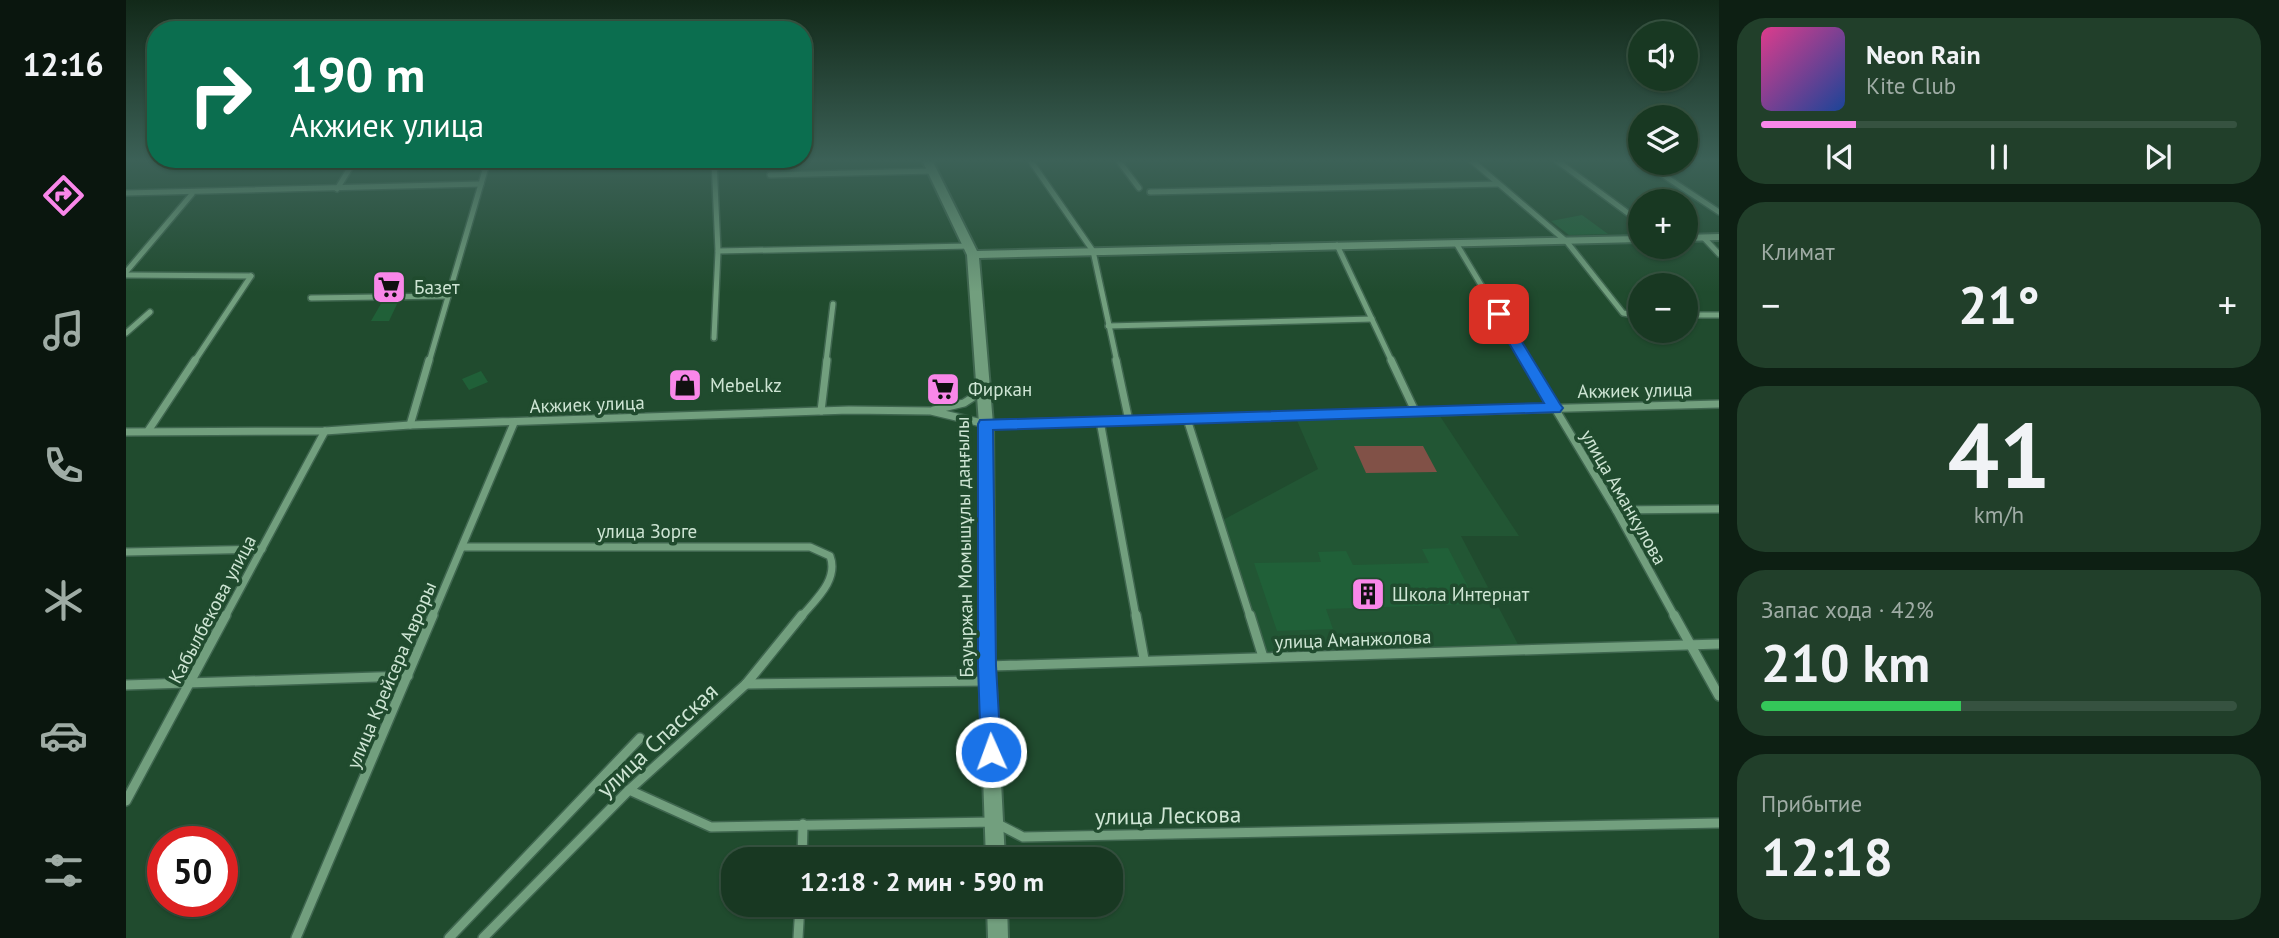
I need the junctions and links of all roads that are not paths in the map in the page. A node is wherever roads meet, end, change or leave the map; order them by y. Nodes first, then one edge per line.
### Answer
1 (183, 204) edge
2 (475, 204) edge
3 (715, 204) edge
4 (949, 204) edge
5 (1060, 204) edge
6 (1521, 204) edge
7 (1698, 237) edge
8 (1704, 237) junction
9 (1719, 237) edge
10 (1628, 239) edge
11 (1567, 242) junction
12 (1456, 243) junction
13 (1337, 245) junction
14 (718, 251) junction
15 (972, 251) junction
16 (1093, 251) junction
17 (1719, 254) edge
18 (129, 264) edge
19 (126, 273) edge
20 (448, 296) junction
21 (312, 298) dead end
22 (834, 304) dead end
23 (150, 312) dead end
24 (1628, 314) edge
25 (1698, 315) edge
26 (1719, 315) edge
27 (1372, 319) junction
28 (1108, 326) junction
29 (126, 333) edge
30 (714, 338) dead end
31 (984, 389) junction
32 (1719, 404) edge
33 (1555, 408) junction
34 (821, 411) junction
35 (931, 411) junction
36 (1415, 411) junction
37 (1187, 419) junction
38 (1100, 421) junction
39 (1129, 421) junction
40 (514, 423) junction
41 (986, 424) junction
42 (410, 425) junction
43 (148, 431) junction
44 (325, 431) junction
45 (126, 432) edge
46 (1719, 509) edge
47 (1616, 510) junction
48 (462, 547) junction
49 (262, 549) junction
50 (126, 552) edge
51 (830, 556) joint
52 (1688, 644) junction
53 (1719, 644) edge
54 (1263, 657) junction
55 (1143, 659) junction
56 (988, 673) junction
57 (408, 676) junction
58 (190, 684) junction
59 (746, 684) junction
60 (126, 685) edge
61 (1719, 696) edge
62 (640, 737) dead end
63 (629, 790) junction
64 (126, 801) edge
65 (994, 822) junction
66 (803, 824) junction
67 (1719, 824) edge
68 (802, 847) edge
69 (995, 847) edge
70 (799, 917) edge
71 (997, 917) edge
72 (296, 938) edge
73 (449, 938) edge
74 (483, 938) edge
75 (798, 938) edge
76 (998, 938) edge

1 - 18 street
2 - 20 street
3 - 14 street
4 - 15 main road, Бауыржан Момышұлы даңғылы
5 - 16 street
6 - 11 street
7 - 8 main road
8 - 9 main road
8 - 17 street
10 - 11 main road
11 - 12 main road
11 - 24 street
12 - 13 main road
12 - 33 street, улица Аманкулова
13 - 16 main road
13 - 27 street
14 - 15 street
14 - 30 street
15 - 16 main road
15 - 31 main road, Бауыржан Момышұлы даңғылы
16 - 28 street
18 - 19 street
19 - 43 street
20 - 21 street
20 - 42 street
22 - 34 street
23 - 29 street
25 - 26 street
27 - 28 street
27 - 36 street
28 - 39 street
31 - 35 street
31 - 41 main road, Бауыржан Момышұлы даңғылы
32 - 33 street, Акжиек улица
33 - 36 street, Акжиек улица
33 - 47 street, улица Аманкулова
34 - 35 street, Акжиек улица
34 - 40 street, Акжиек улица
35 - 41 street, Акжиек улица
36 - 37 street, Акжиек улица
37 - 39 street, Акжиек улица
37 - 54 street
38 - 39 street, Акжиек улица
38 - 41 street, Акжиек улица
38 - 55 street
40 - 42 street, Акжиек улица
40 - 48 street, улица Крейсера Авроры
41 - 56 main road, Бауыржан Момышұлы даңғылы
42 - 44 street, Акжиек улица
43 - 44 street, Акжиек улица
43 - 45 street, Акжиек улица
44 - 49 street, Кабылбекова улица
46 - 47 street
47 - 52 street, улица Аманкулова
48 - 51 street, улица Зорге
48 - 57 street, улица Крейсера Авроры
49 - 50 street
49 - 58 street, Кабылбекова улица
51 - 59 street, улица Спасская
52 - 53 street, улица Аманжолова
52 - 54 street, улица Аманжолова
52 - 61 street, улица Аманкулова
54 - 55 street, улица Аманжолова
55 - 56 street, улица Аманжолова
56 - 59 street, улица Аманжолова
56 - 65 main road, Бауыржан Момышұлы даңғылы
57 - 58 street
57 - 72 street, улица Крейсера Авроры
58 - 60 street
58 - 64 street, Кабылбекова улица
59 - 63 street, улица Спасская
62 - 73 street
63 - 66 street, улица Лескова
63 - 74 street, улица Спасская
65 - 66 street, улица Лескова
65 - 67 street, улица Лескова
65 - 69 main road, Бауыржан Момышұлы даңғылы
66 - 68 street
70 - 75 street
71 - 76 main road

